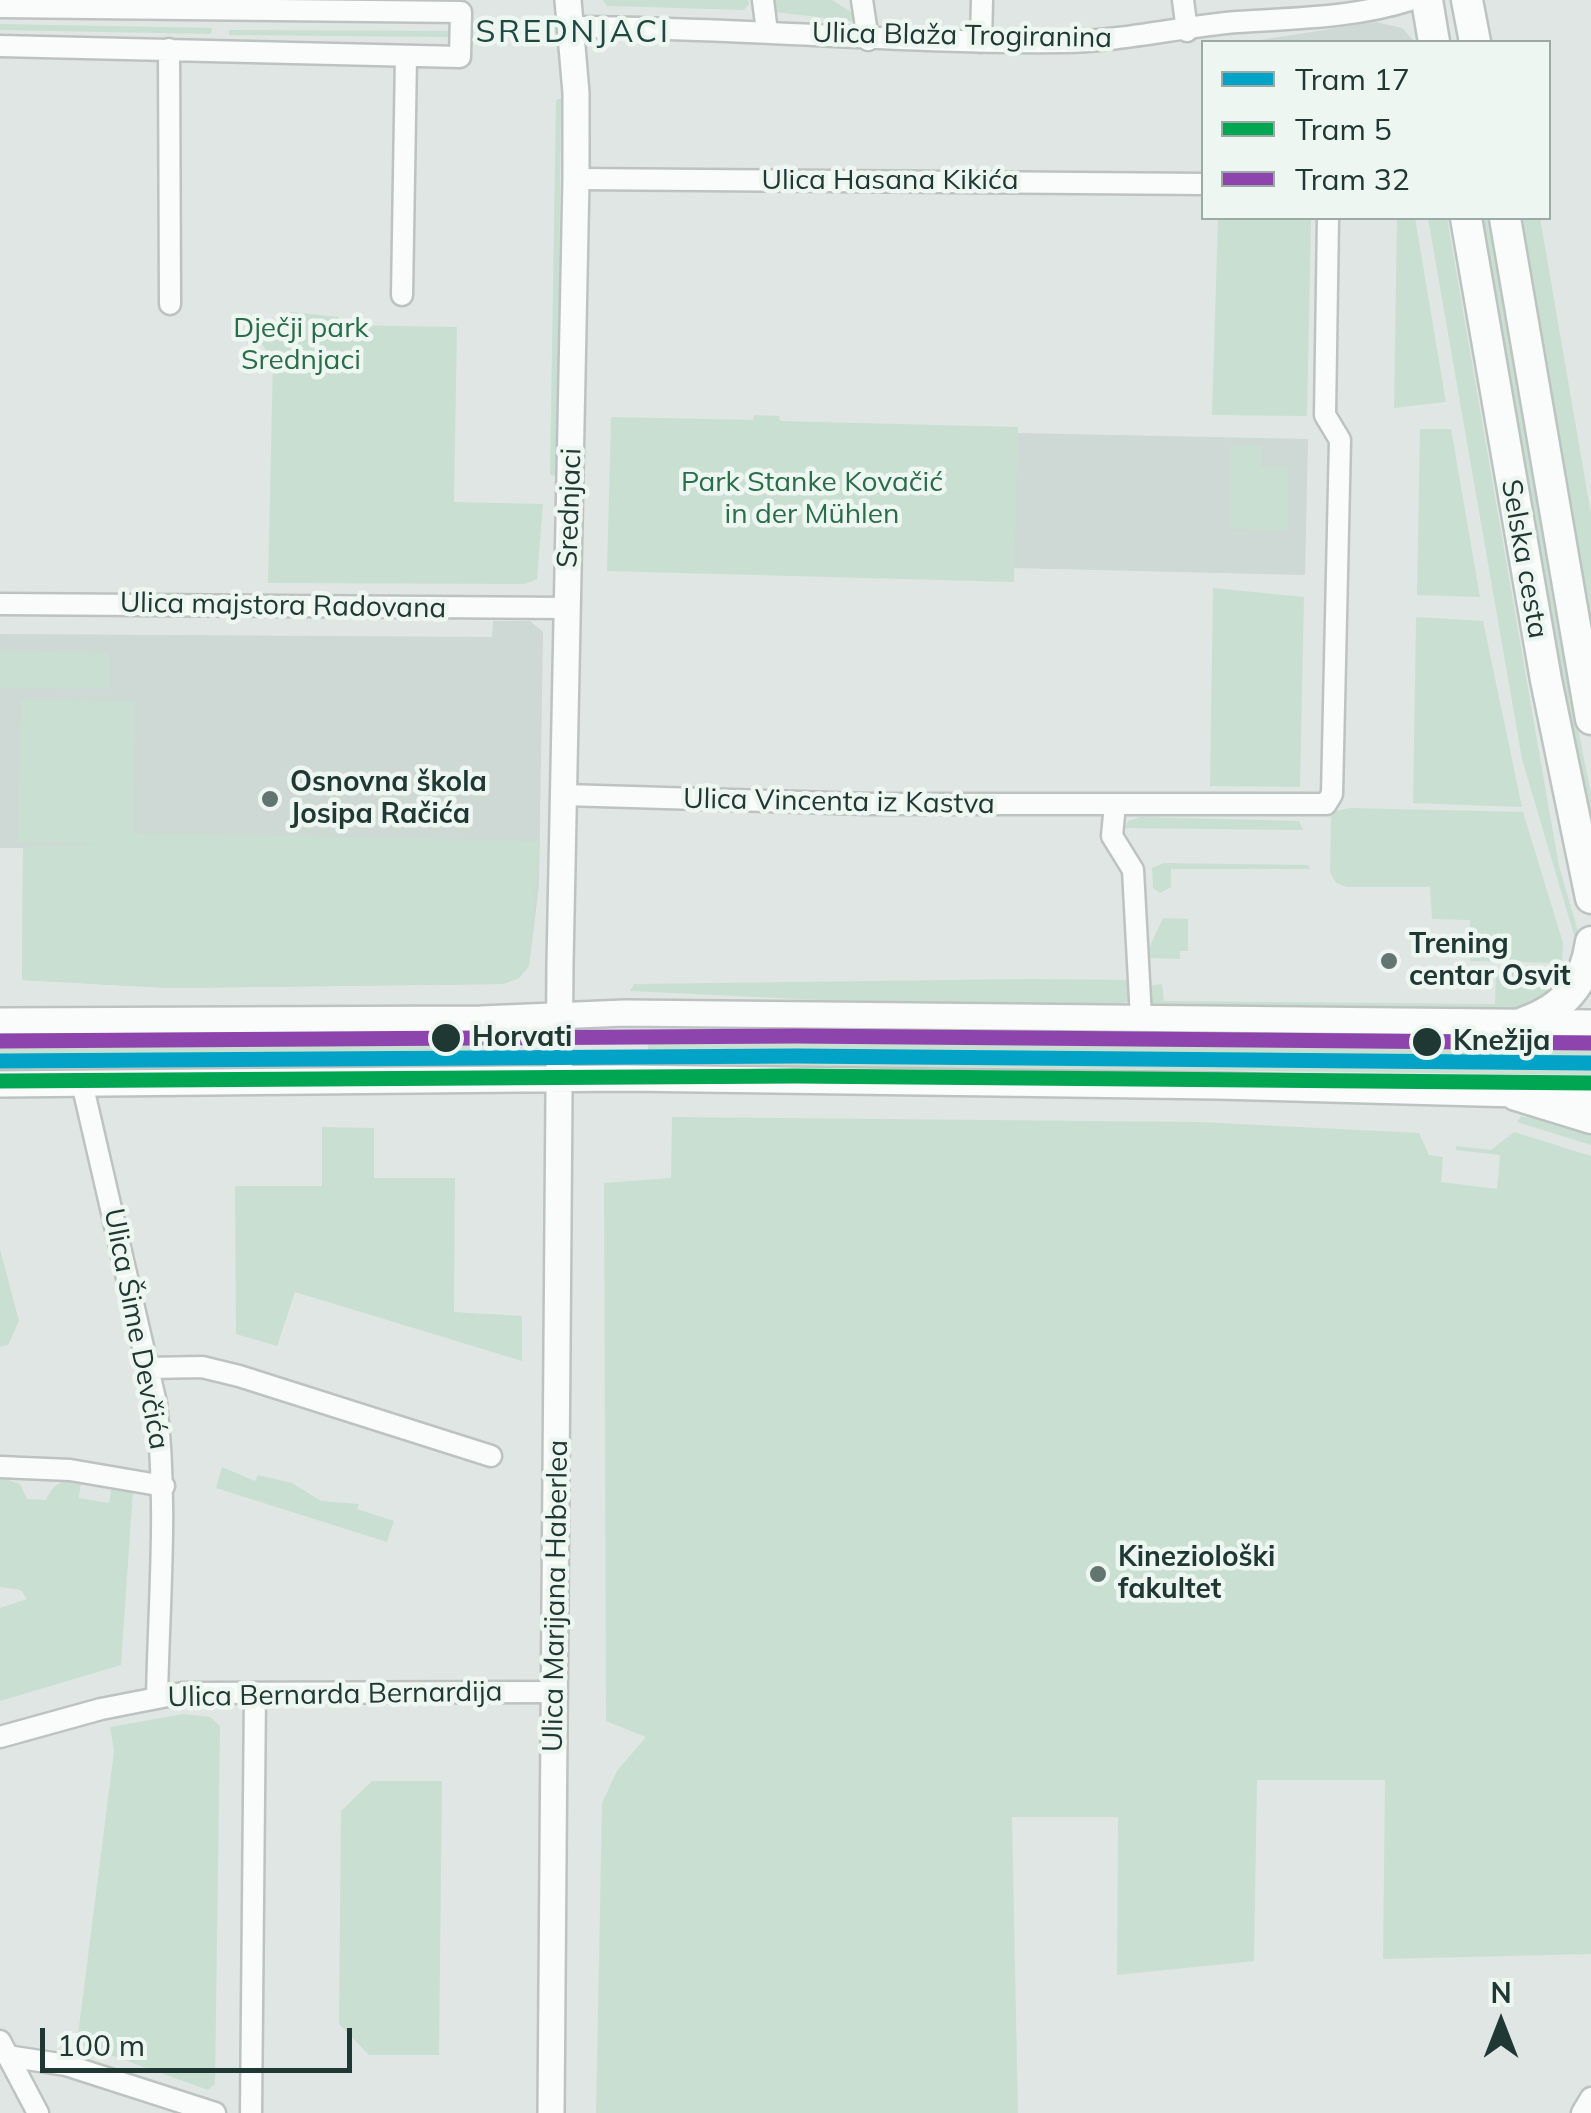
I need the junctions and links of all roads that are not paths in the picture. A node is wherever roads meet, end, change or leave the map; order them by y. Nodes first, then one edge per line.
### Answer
1 (568, 0) edge
2 (763, 0) edge
3 (862, 0) edge
4 (982, 0) edge
5 (1183, 0) edge
6 (1410, 0) edge
7 (1426, 0) edge
8 (1468, 0) edge
9 (0, 8) edge
10 (571, 27) junction
11 (1187, 31) junction
12 (766, 32) junction
13 (868, 40) junction
14 (1434, 40) edge
15 (1475, 40) edge
16 (980, 42) junction
17 (0, 46) edge
18 (169, 49) junction
19 (406, 56) junction
20 (576, 178) junction
21 (1201, 184) edge
22 (1328, 220) edge
23 (1466, 220) edge
24 (1505, 220) edge
25 (402, 295) dead end
26 (170, 304) dead end
27 (0, 604) edge
28 (566, 608) junction
29 (1591, 719) edge
30 (564, 795) junction
31 (1115, 804) junction
32 (1591, 898) edge
33 (1591, 942) edge
34 (560, 1016) junction
35 (1141, 1018) junction
36 (0, 1021) edge
37 (1524, 1022) junction
38 (1591, 1023) edge
39 (561, 1080) junction
40 (82, 1083) junction
41 (0, 1084) edge
42 (1516, 1095) junction
43 (1591, 1096) edge
44 (1591, 1118) edge
45 (147, 1368) junction
46 (491, 1456) dead end
47 (0, 1467) edge
48 (164, 1486) junction
49 (256, 1692) junction
50 (556, 1692) junction
51 (157, 1697) junction
52 (0, 1737) edge
53 (4, 2048) edge
54 (1591, 2098) edge
55 (38, 2113) edge
56 (215, 2113) edge
57 (250, 2113) edge
58 (551, 2113) edge
59 (1582, 2113) edge

1 - 10 street, Srednjaci
2 - 12 street
3 - 13 street
4 - 16 street
5 - 11 street
6 - 11 street, Ulica Blaža Trogiranina
7 - 14 main road
8 - 15 main road
9 - 19 street
10 - 12 street, Ulica Blaža Trogiranina
10 - 20 street, Srednjaci
11 - 16 street, Ulica Blaža Trogiranina
12 - 13 street, Ulica Blaža Trogiranina
13 - 16 street, Ulica Blaža Trogiranina
17 - 18 street
18 - 19 street
18 - 26 street
19 - 25 street
20 - 21 street, Ulica Hasana Kikića
20 - 28 street, Srednjaci
22 - 31 street, Ulica Vincenta iz Kastva
23 - 32 main road, Selska cesta
24 - 29 main road, Selska cesta
27 - 28 street, Ulica majstora Radovana
28 - 30 street, Srednjaci
30 - 31 street, Ulica Vincenta iz Kastva
30 - 34 street, Srednjaci
31 - 35 street
33 - 37 main road
34 - 35 street
34 - 36 street
34 - 39 street, Ulica Marijana Haberlea
35 - 37 street
37 - 38 street
39 - 40 street
39 - 42 street
39 - 50 street, Ulica Marijana Haberlea
40 - 41 street
40 - 45 street, Ulica Šime Devčića
42 - 43 street
42 - 44 main road
45 - 46 street
45 - 48 street, Ulica Šime Devčića
47 - 48 street
48 - 51 street, Ulica Šime Devčića
49 - 50 street, Ulica Bernarda Bernardija
49 - 51 street, Ulica Bernarda Bernardija
49 - 57 street
50 - 58 street, Ulica Marijana Haberlea
51 - 52 street, Ulica Bernarda Bernardija
53 - 55 street
53 - 56 street
54 - 59 street

